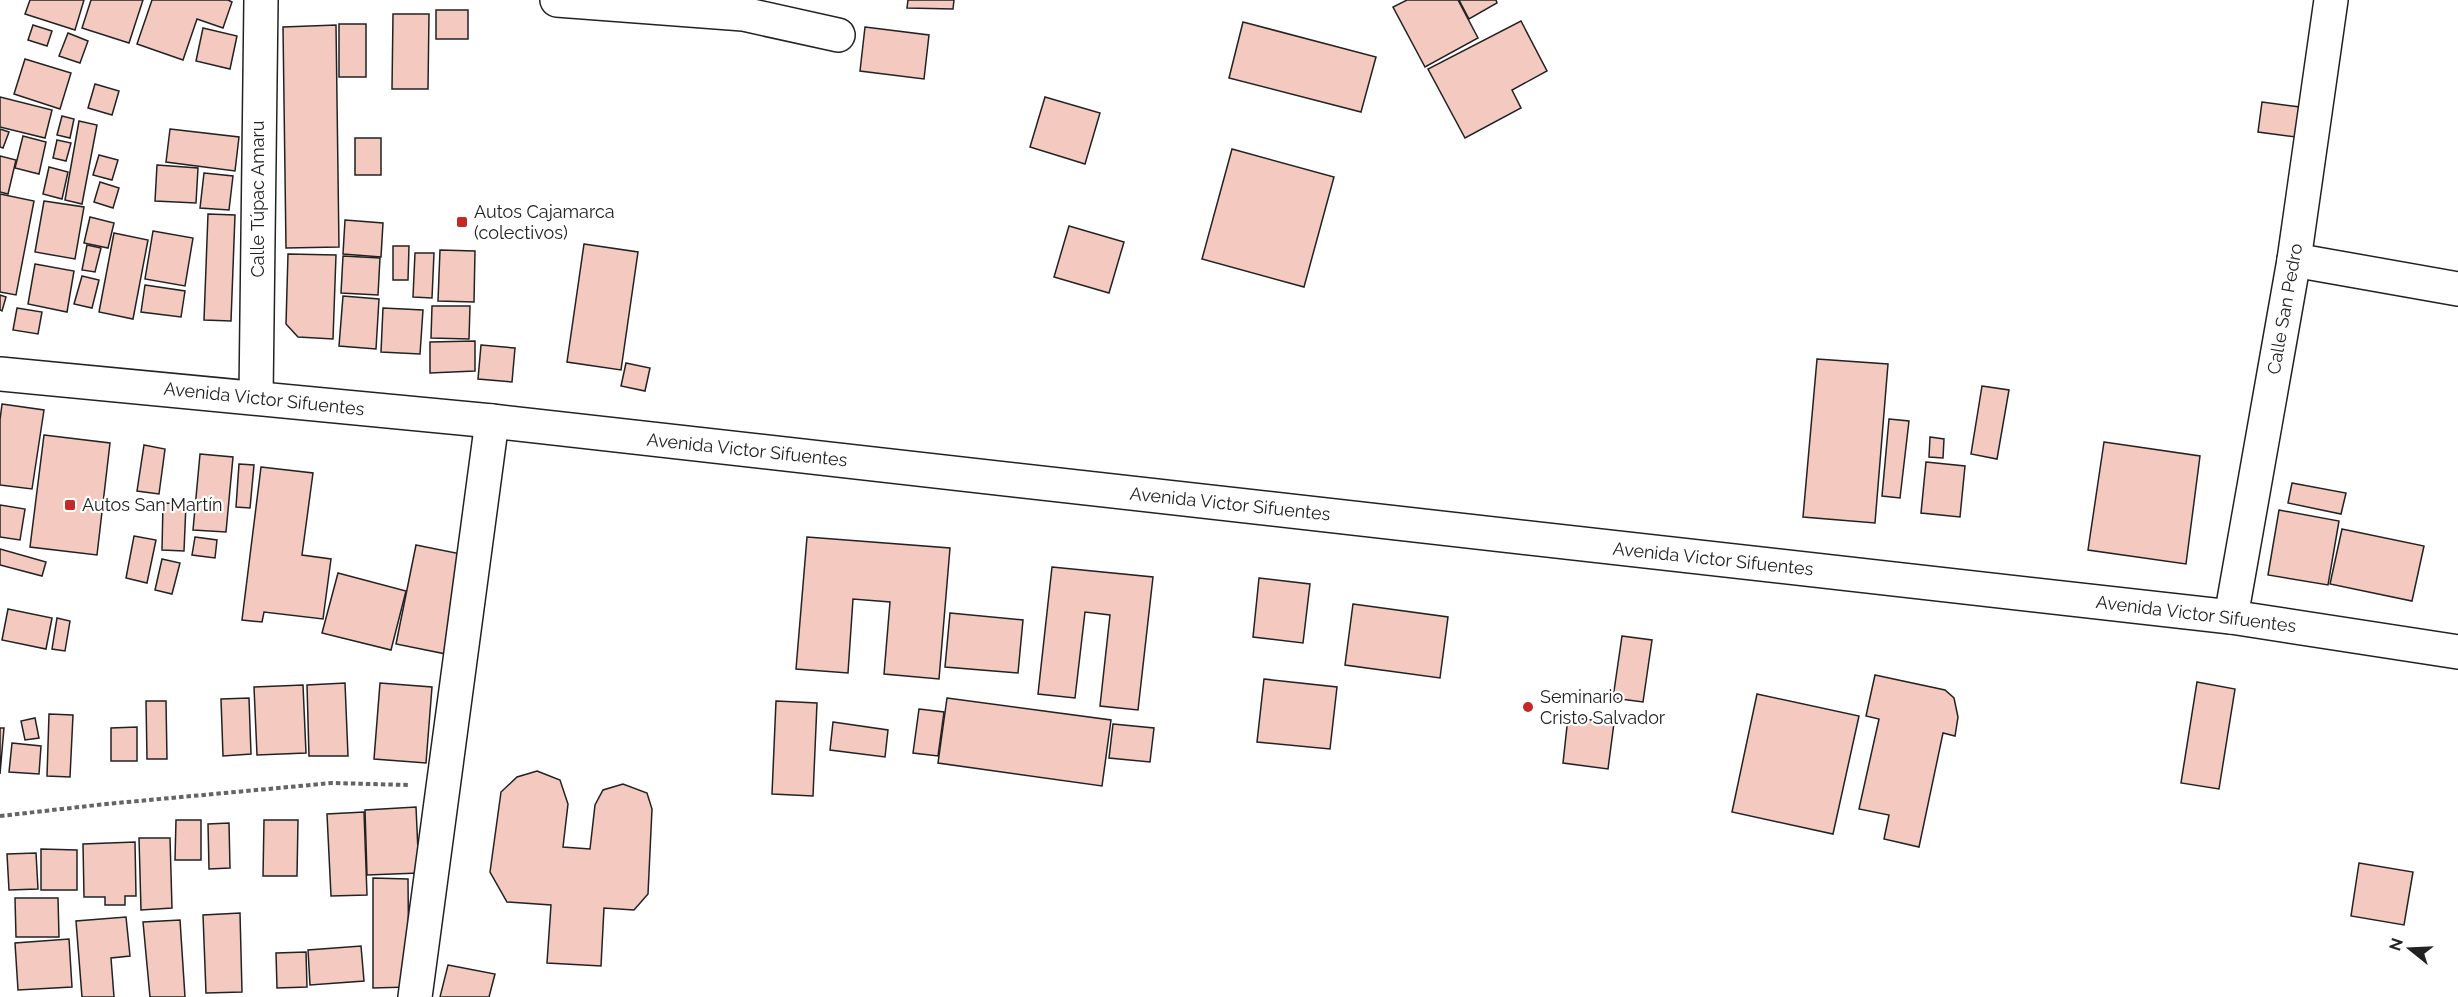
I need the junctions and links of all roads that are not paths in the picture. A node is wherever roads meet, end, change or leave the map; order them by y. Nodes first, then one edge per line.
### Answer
1 (261, 0) edge
2 (557, 0) edge
3 (2331, 0) edge
4 (838, 35) dead end
5 (2294, 260) junction
6 (2458, 289) edge
7 (0, 374) edge
8 (256, 398) junction
9 (492, 421) junction
10 (2231, 617) junction
11 (2458, 652) edge
12 (415, 997) edge

1 - 8 main road, Calle Túpac Amaru
2 - 4 main road
3 - 5 main road, Calle San Pedro
5 - 6 main road
5 - 10 main road, Calle San Pedro
7 - 8 main road, Avenida Victor Sifuentes
8 - 9 main road, Avenida Victor Sifuentes
9 - 10 main road, Avenida Victor Sifuentes
9 - 12 main road
10 - 11 main road, Avenida Victor Sifuentes

